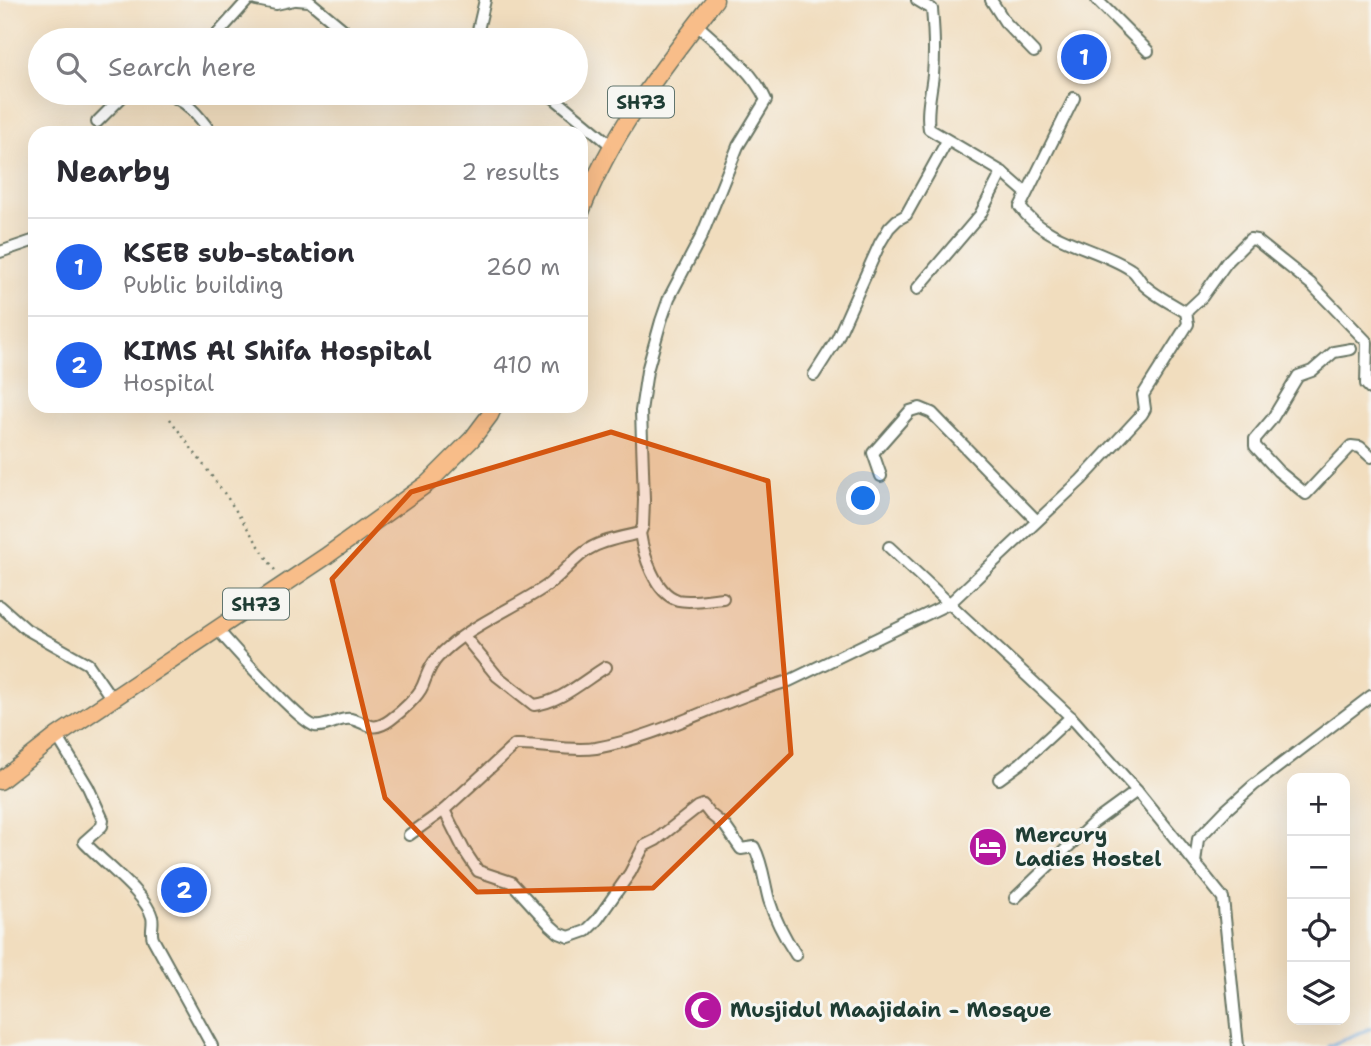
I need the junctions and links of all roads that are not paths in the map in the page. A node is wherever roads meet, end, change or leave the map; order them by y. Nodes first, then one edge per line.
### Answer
1 (248, 0) edge
2 (256, 0) edge
3 (295, 0) edge
4 (485, 0) edge
5 (715, 0) edge
6 (917, 0) edge
7 (990, 0) edge
8 (1097, 0) edge
9 (696, 24) junction
10 (223, 28) edge
11 (342, 28) edge
12 (478, 28) edge
13 (1148, 51) dead end
14 (1034, 52) dead end
15 (1074, 98) dead end
16 (115, 105) edge
17 (188, 105) edge
18 (562, 105) edge
19 (97, 122) dead end
20 (206, 126) edge
21 (588, 126) edge
22 (588, 126) edge
23 (947, 141) junction
24 (612, 146) junction
25 (1002, 172) junction
26 (588, 192) edge
27 (1026, 192) junction
28 (28, 242) edge
29 (0, 252) edge
30 (917, 289) dead end
31 (1186, 312) junction
32 (1351, 349) dead end
33 (814, 375) dead end
34 (1371, 389) edge
35 (490, 413) edge
36 (1371, 457) edge
37 (881, 476) dead end
38 (1036, 520) junction
39 (640, 533) junction
40 (889, 547) dead end
41 (723, 598) dead end
42 (950, 603) junction
43 (0, 606) edge
44 (217, 629) junction
45 (464, 636) junction
46 (606, 667) dead end
47 (1371, 696) edge
48 (112, 699) junction
49 (1071, 717) junction
50 (57, 736) junction
51 (999, 779) dead end
52 (0, 781) edge
53 (1137, 791) junction
54 (444, 810) junction
55 (410, 835) dead end
56 (1195, 863) junction
57 (1015, 898) dead end
58 (796, 955) dead end
59 (212, 1046) edge
60 (1238, 1046) edge

1 - 10 street
2 - 3 street
3 - 11 street
4 - 12 street
5 - 9 main road, SH73
6 - 23 street
7 - 14 street
8 - 13 street
9 - 24 main road, SH73
9 - 39 street
15 - 27 street
16 - 19 street
17 - 20 street
18 - 22 street
21 - 24 street
23 - 25 street
23 - 33 street
24 - 26 main road, SH73
25 - 27 street
25 - 30 street
27 - 31 street
28 - 29 street
31 - 34 street
31 - 38 street
32 - 36 street
35 - 44 main road, SH73
37 - 38 street
38 - 42 street
39 - 41 street
39 - 45 street
40 - 42 street
42 - 49 street
42 - 54 street
43 - 48 street
44 - 45 street
44 - 48 main road, SH73
45 - 46 street
47 - 56 street
48 - 50 main road, SH73
49 - 51 street
49 - 53 street
50 - 52 main road, SH73
50 - 59 street
53 - 56 street
53 - 57 street
54 - 55 street
54 - 58 street
56 - 60 street

